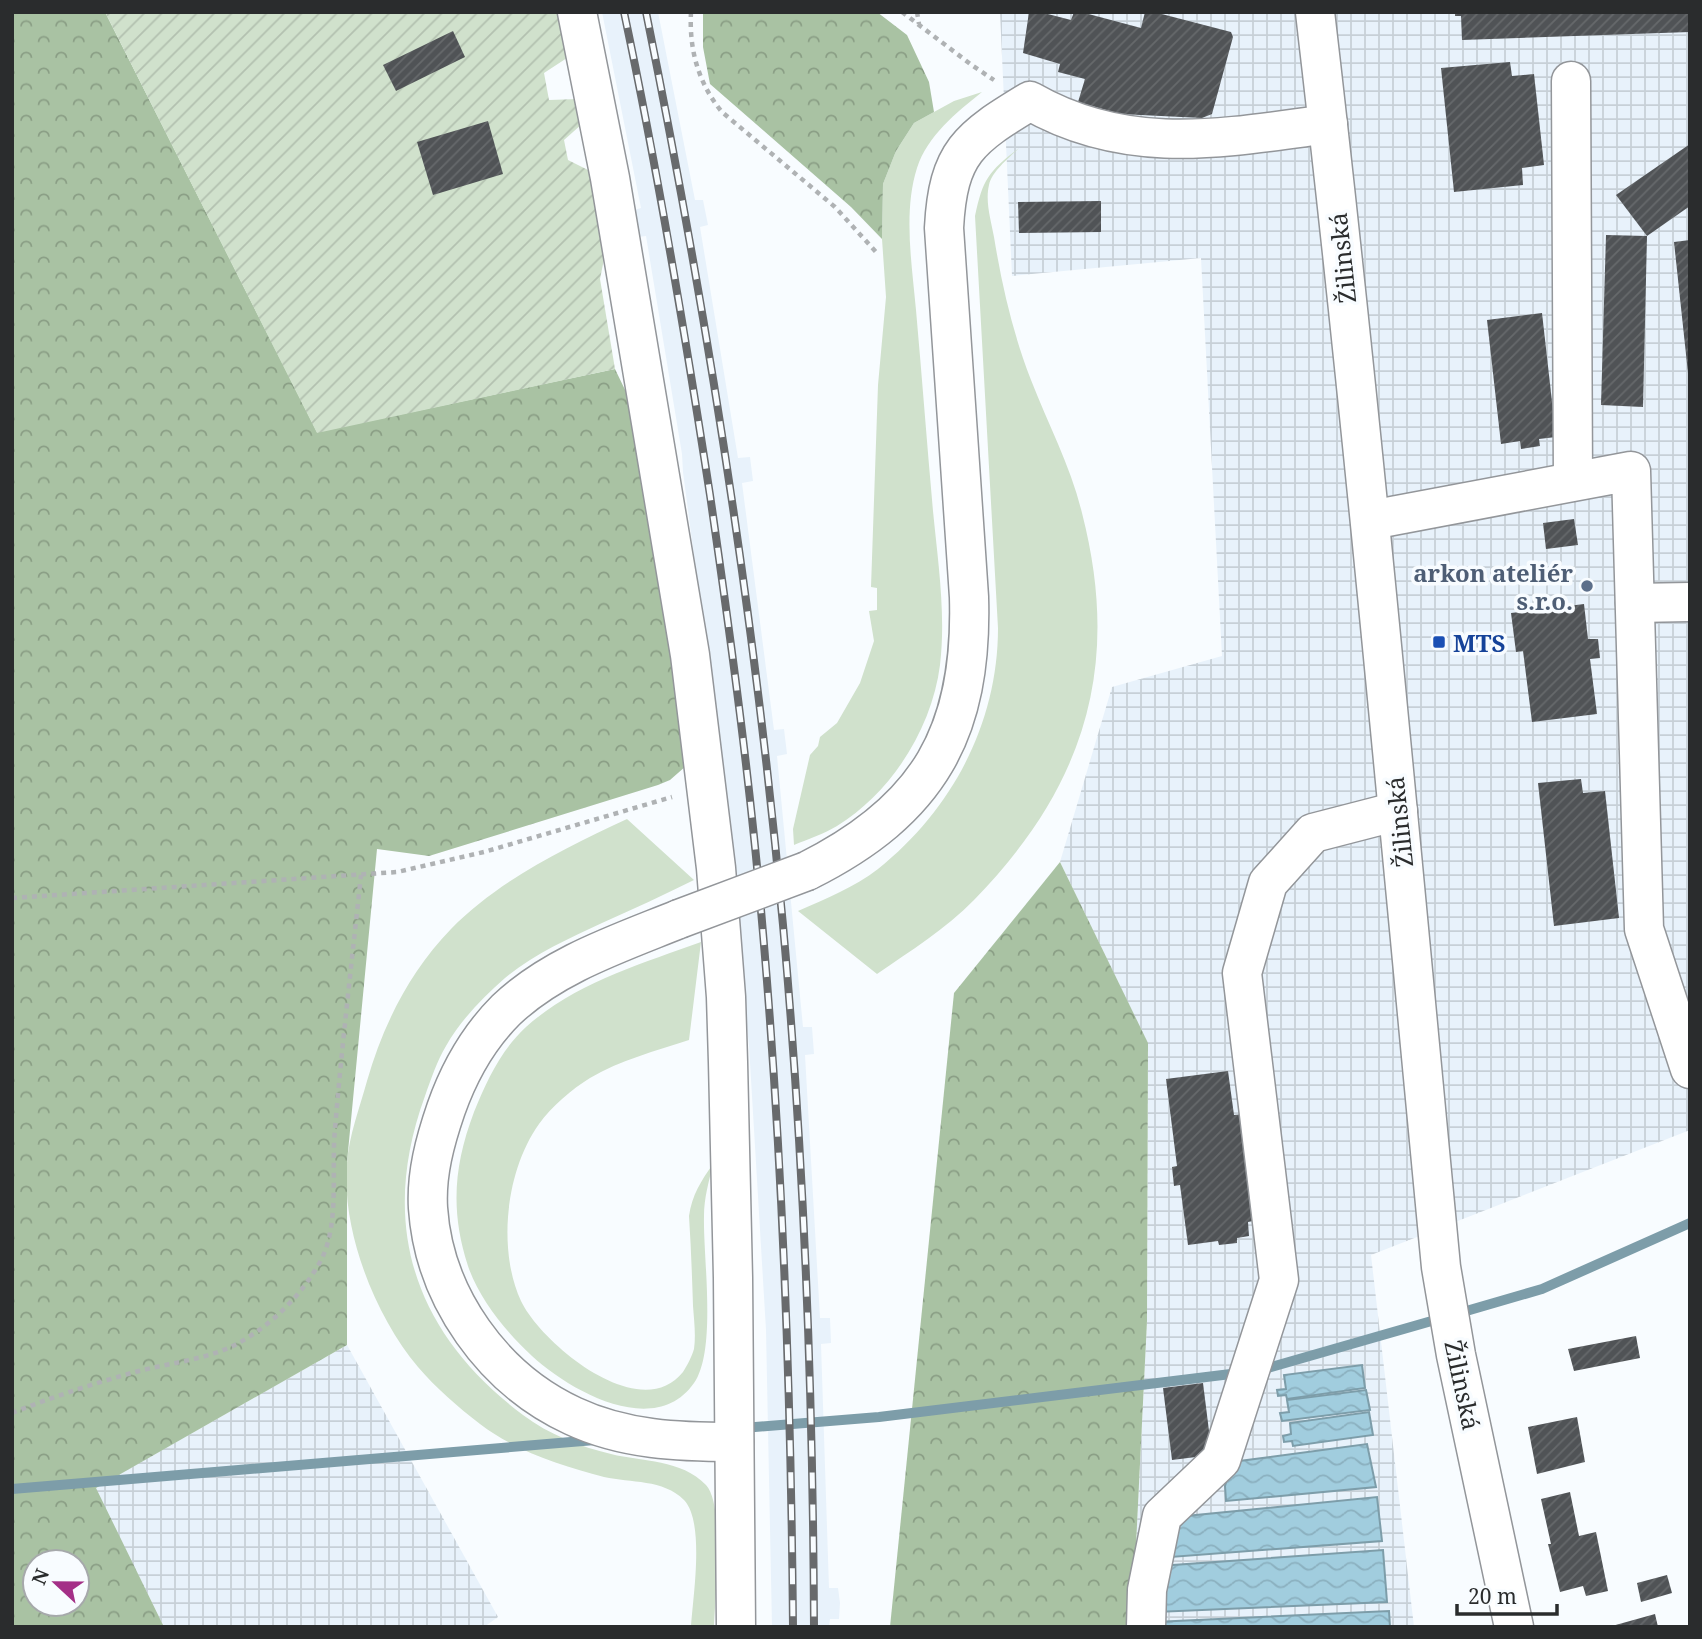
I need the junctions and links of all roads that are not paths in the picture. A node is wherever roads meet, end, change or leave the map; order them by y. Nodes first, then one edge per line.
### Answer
1 (577, 12) edge
2 (1315, 12) edge
3 (1571, 82) dead end
4 (1328, 124) junction
5 (1573, 481) junction
6 (1371, 520) junction
7 (1690, 602) edge
8 (1635, 603) junction
9 (1398, 811) junction
10 (1690, 1069) edge
11 (734, 1442) junction
12 (736, 1627) edge
13 (1146, 1627) edge
14 (1514, 1627) edge

1 - 11 main road
2 - 4 main road, Žilinská
3 - 5 main road
4 - 6 main road, Žilinská
4 - 11 main road, bridge
5 - 6 main road
5 - 8 main road
6 - 9 main road, Žilinská
7 - 8 main road
8 - 10 main road
9 - 13 main road
9 - 14 main road, Žilinská
11 - 12 main road

